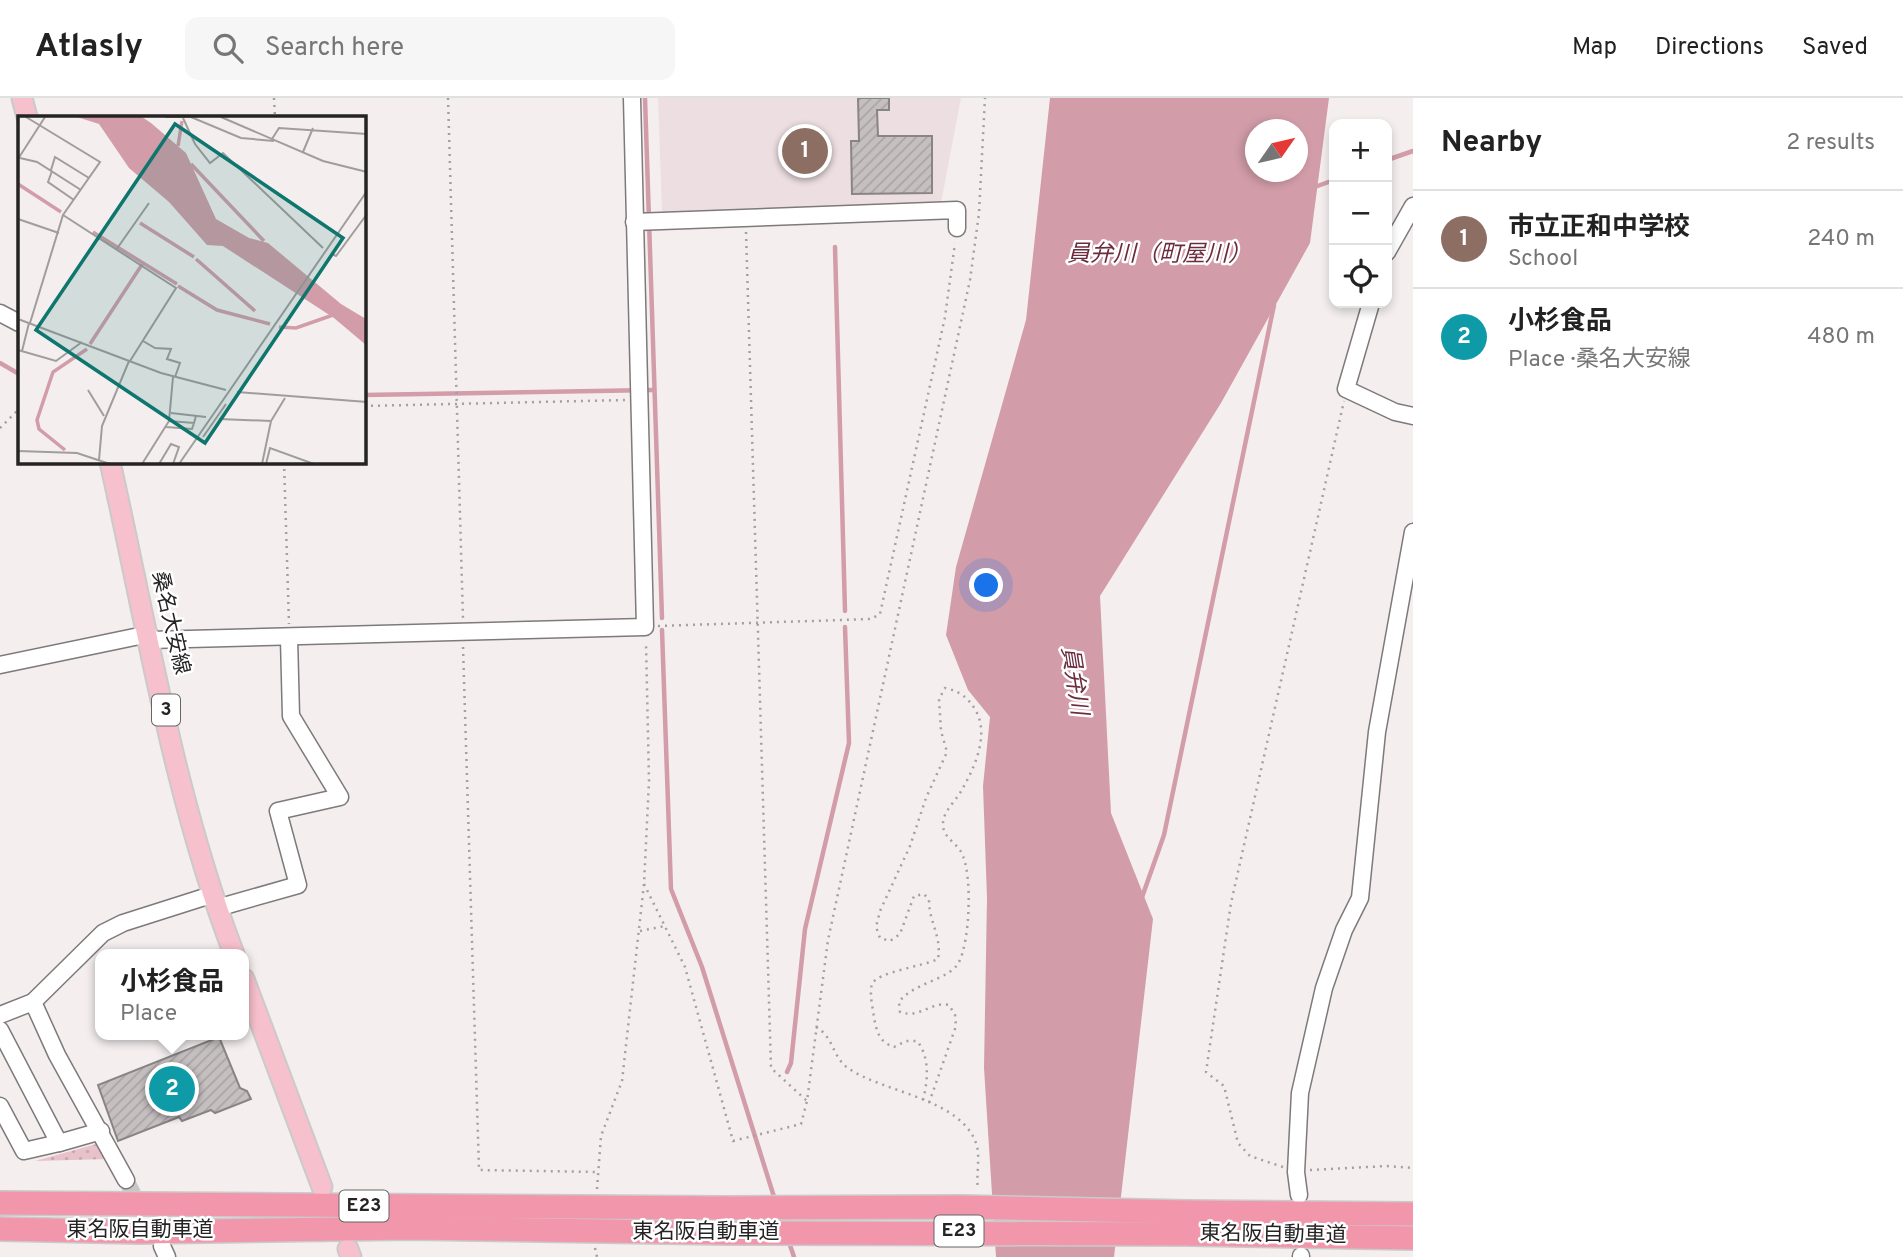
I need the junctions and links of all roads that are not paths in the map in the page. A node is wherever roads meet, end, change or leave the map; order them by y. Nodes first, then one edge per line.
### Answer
1 (22, 98) edge
2 (632, 98) edge
3 (27, 116) edge
4 (1413, 206) edge
5 (644, 221) junction
6 (957, 228) road end
7 (1391, 245) edge
8 (1370, 308) edge
9 (0, 313) edge
10 (18, 322) edge
11 (1413, 416) edge
12 (110, 464) edge
13 (1413, 532) edge
14 (150, 637) junction
15 (289, 638) junction
16 (0, 665) edge
17 (214, 902) junction
18 (232, 949) edge
19 (249, 993) edge
20 (33, 1002) junction
21 (0, 1015) edge
22 (0, 1030) edge
23 (0, 1106) edge
24 (101, 1131) junction
25 (59, 1143) junction
26 (126, 1180) tunnel mouth
27 (321, 1187) dead end
28 (1299, 1195) dead end
29 (0, 1203) edge
30 (1413, 1214) edge
31 (1189, 1223) junction
32 (0, 1229) edge
33 (1413, 1238) edge

1 - 3 main road
2 - 5 street
4 - 7 street
5 - 6 street
5 - 15 street
8 - 11 street
9 - 10 street
12 - 14 main road, 桑名大安線 / 3
13 - 28 street
14 - 15 street
14 - 16 street
14 - 17 main road, 桑名大安線 / 3
15 - 17 street
17 - 18 main road, 桑名大安線 / 3
17 - 20 street
19 - 27 main road
20 - 21 street
20 - 24 street
22 - 25 street
23 - 25 street
24 - 25 street
24 - 26 street
29 - 31 highway, 東名阪自動車道 / E23, bridge
30 - 31 highway, 東名阪自動車道 / E23
31 - 32 highway, 東名阪自動車道 / E23, bridge
31 - 33 highway, 東名阪自動車道 / E23

